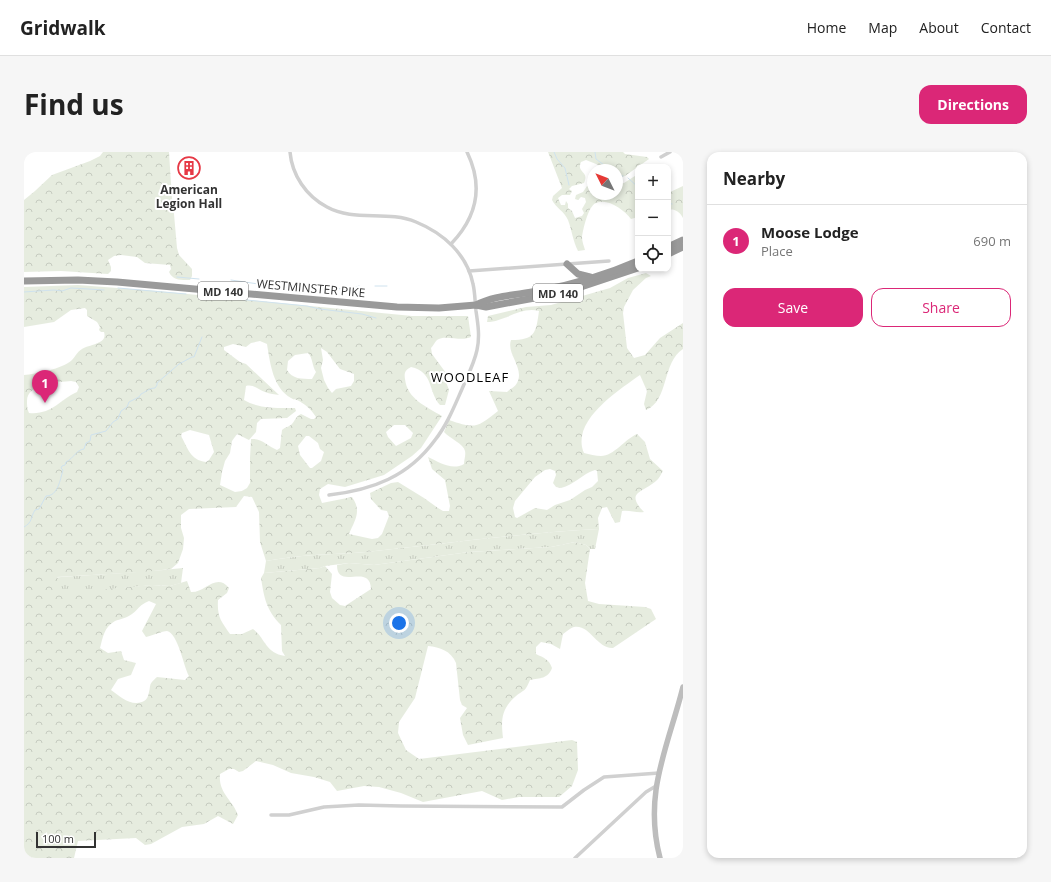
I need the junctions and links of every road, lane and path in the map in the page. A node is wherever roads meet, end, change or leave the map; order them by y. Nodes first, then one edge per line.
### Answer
1 (290, 152) edge
2 (467, 152) edge
3 (670, 152) edge
4 (661, 157) dead end
5 (451, 244) junction
6 (682, 245) edge
7 (671, 247) edge
8 (671, 252) edge
9 (609, 261) dead end
10 (635, 262) edge
11 (567, 264) junction
12 (635, 269) edge
13 (469, 271) junction
14 (592, 278) junction
15 (24, 281) edge
16 (476, 305) junction
17 (329, 495) dead end
18 (683, 687) edge
19 (659, 773) junction
20 (656, 786) junction
21 (270, 815) dead end
22 (575, 858) edge
23 (660, 858) edge

1 - 5 street
2 - 5 street
3 - 4 street
5 - 13 street
6 - 7 highway
6 - 8 highway
9 - 11 street
10 - 14 highway, WESTMINSTER PIKE / MD 140
11 - 13 street
11 - 14 highway
12 - 16 highway, WESTMINSTER PIKE / MD 140
13 - 16 street
14 - 16 highway, WESTMINSTER PIKE / MD 140
15 - 16 highway, WESTMINSTER PIKE / MD 140
16 - 17 street
18 - 19 street
19 - 20 street
19 - 21 street
20 - 22 street
20 - 23 street

